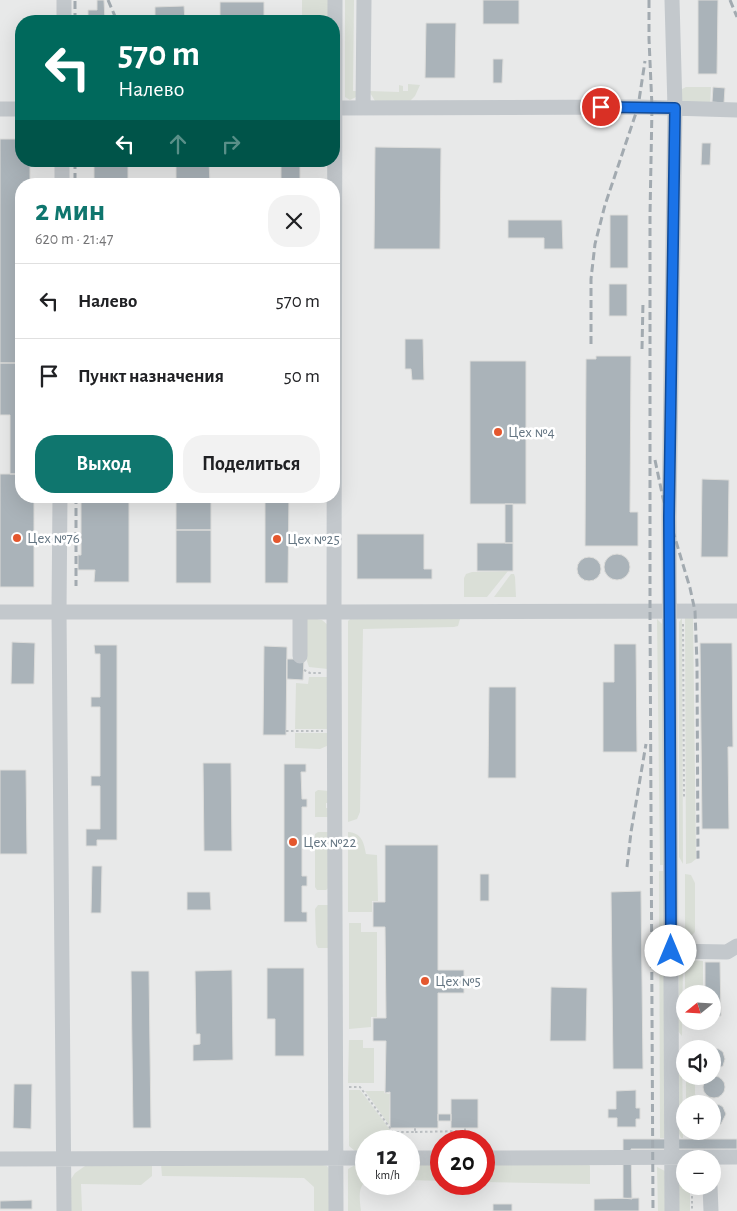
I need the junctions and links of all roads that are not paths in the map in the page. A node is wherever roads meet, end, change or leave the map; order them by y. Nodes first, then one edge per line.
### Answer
1 (64, 0) edge
2 (335, 0) edge
3 (364, 0) edge
4 (672, 0) edge
5 (64, 15) edge
6 (335, 15) edge
7 (340, 108) edge
8 (363, 108) junction
9 (675, 108) junction
10 (0, 109) edge
11 (15, 109) edge
12 (737, 110) edge
13 (60, 503) edge
14 (334, 503) edge
15 (737, 610) edge
16 (59, 611) junction
17 (669, 611) junction
18 (0, 612) edge
19 (300, 612) junction
20 (334, 612) junction
21 (302, 663) road end
22 (737, 946) edge
23 (671, 951) junction
24 (672, 1157) junction
25 (676, 1157) edge
26 (737, 1157) edge
27 (336, 1158) junction
28 (355, 1158) edge
29 (495, 1158) edge
30 (721, 1158) edge
31 (0, 1159) edge
32 (64, 1159) junction
33 (710, 1195) edge
34 (64, 1211) edge
35 (336, 1211) edge
36 (672, 1211) edge
37 (711, 1211) edge

1 - 5 lane
2 - 6 lane
3 - 8 lane
4 - 9 lane
7 - 8 lane
8 - 9 lane
9 - 12 lane
9 - 17 lane
10 - 11 lane
13 - 16 lane
14 - 20 lane
15 - 17 lane
16 - 18 lane
16 - 19 lane
16 - 32 lane
17 - 20 lane
17 - 23 lane
19 - 20 lane
19 - 21 lane
20 - 27 lane
22 - 23 lane
23 - 24 lane
24 - 25 lane
24 - 29 lane
24 - 36 lane
26 - 30 lane
27 - 28 lane
27 - 32 lane
27 - 35 lane
31 - 32 lane
32 - 34 lane
33 - 37 lane

